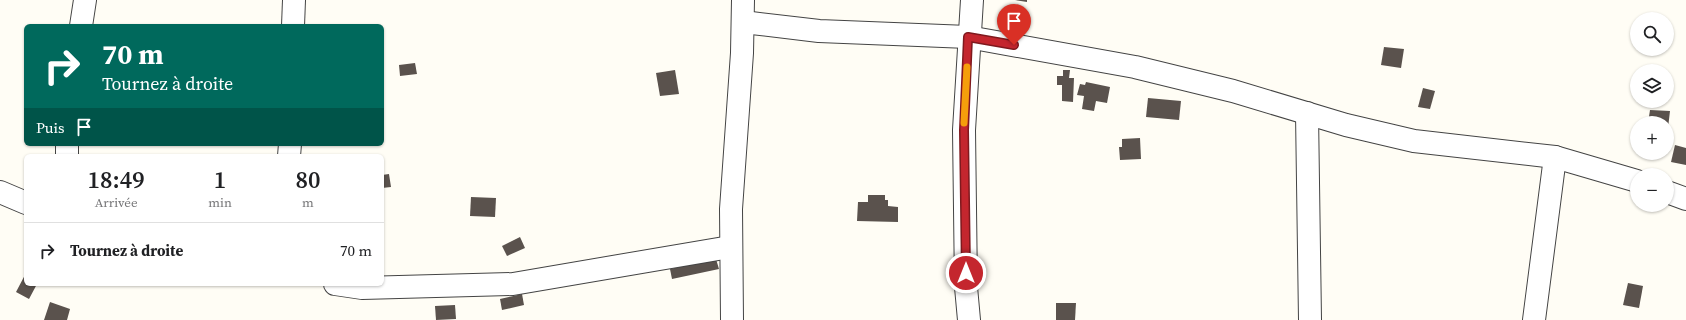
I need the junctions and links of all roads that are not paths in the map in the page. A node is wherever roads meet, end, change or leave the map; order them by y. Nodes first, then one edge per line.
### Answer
1 (85, 0) edge
2 (294, 0) edge
3 (743, 0) edge
4 (972, 0) edge
5 (743, 22) junction
6 (81, 24) edge
7 (294, 24) edge
8 (968, 37) junction
9 (1307, 113) junction
10 (1554, 157) junction
11 (1630, 178) edge
12 (0, 192) edge
13 (1674, 195) edge
14 (1686, 199) edge
15 (24, 202) edge
16 (730, 247) junction
17 (348, 286) edge
18 (732, 320) edge
19 (969, 320) edge
20 (1310, 320) edge
21 (1534, 320) edge

1 - 6 street
2 - 7 street
3 - 5 street
4 - 8 street
5 - 8 street
5 - 16 street
8 - 9 street
8 - 19 street
9 - 10 street
9 - 20 street
10 - 11 street
10 - 21 street
12 - 15 street
13 - 14 street
16 - 17 street
16 - 18 street

